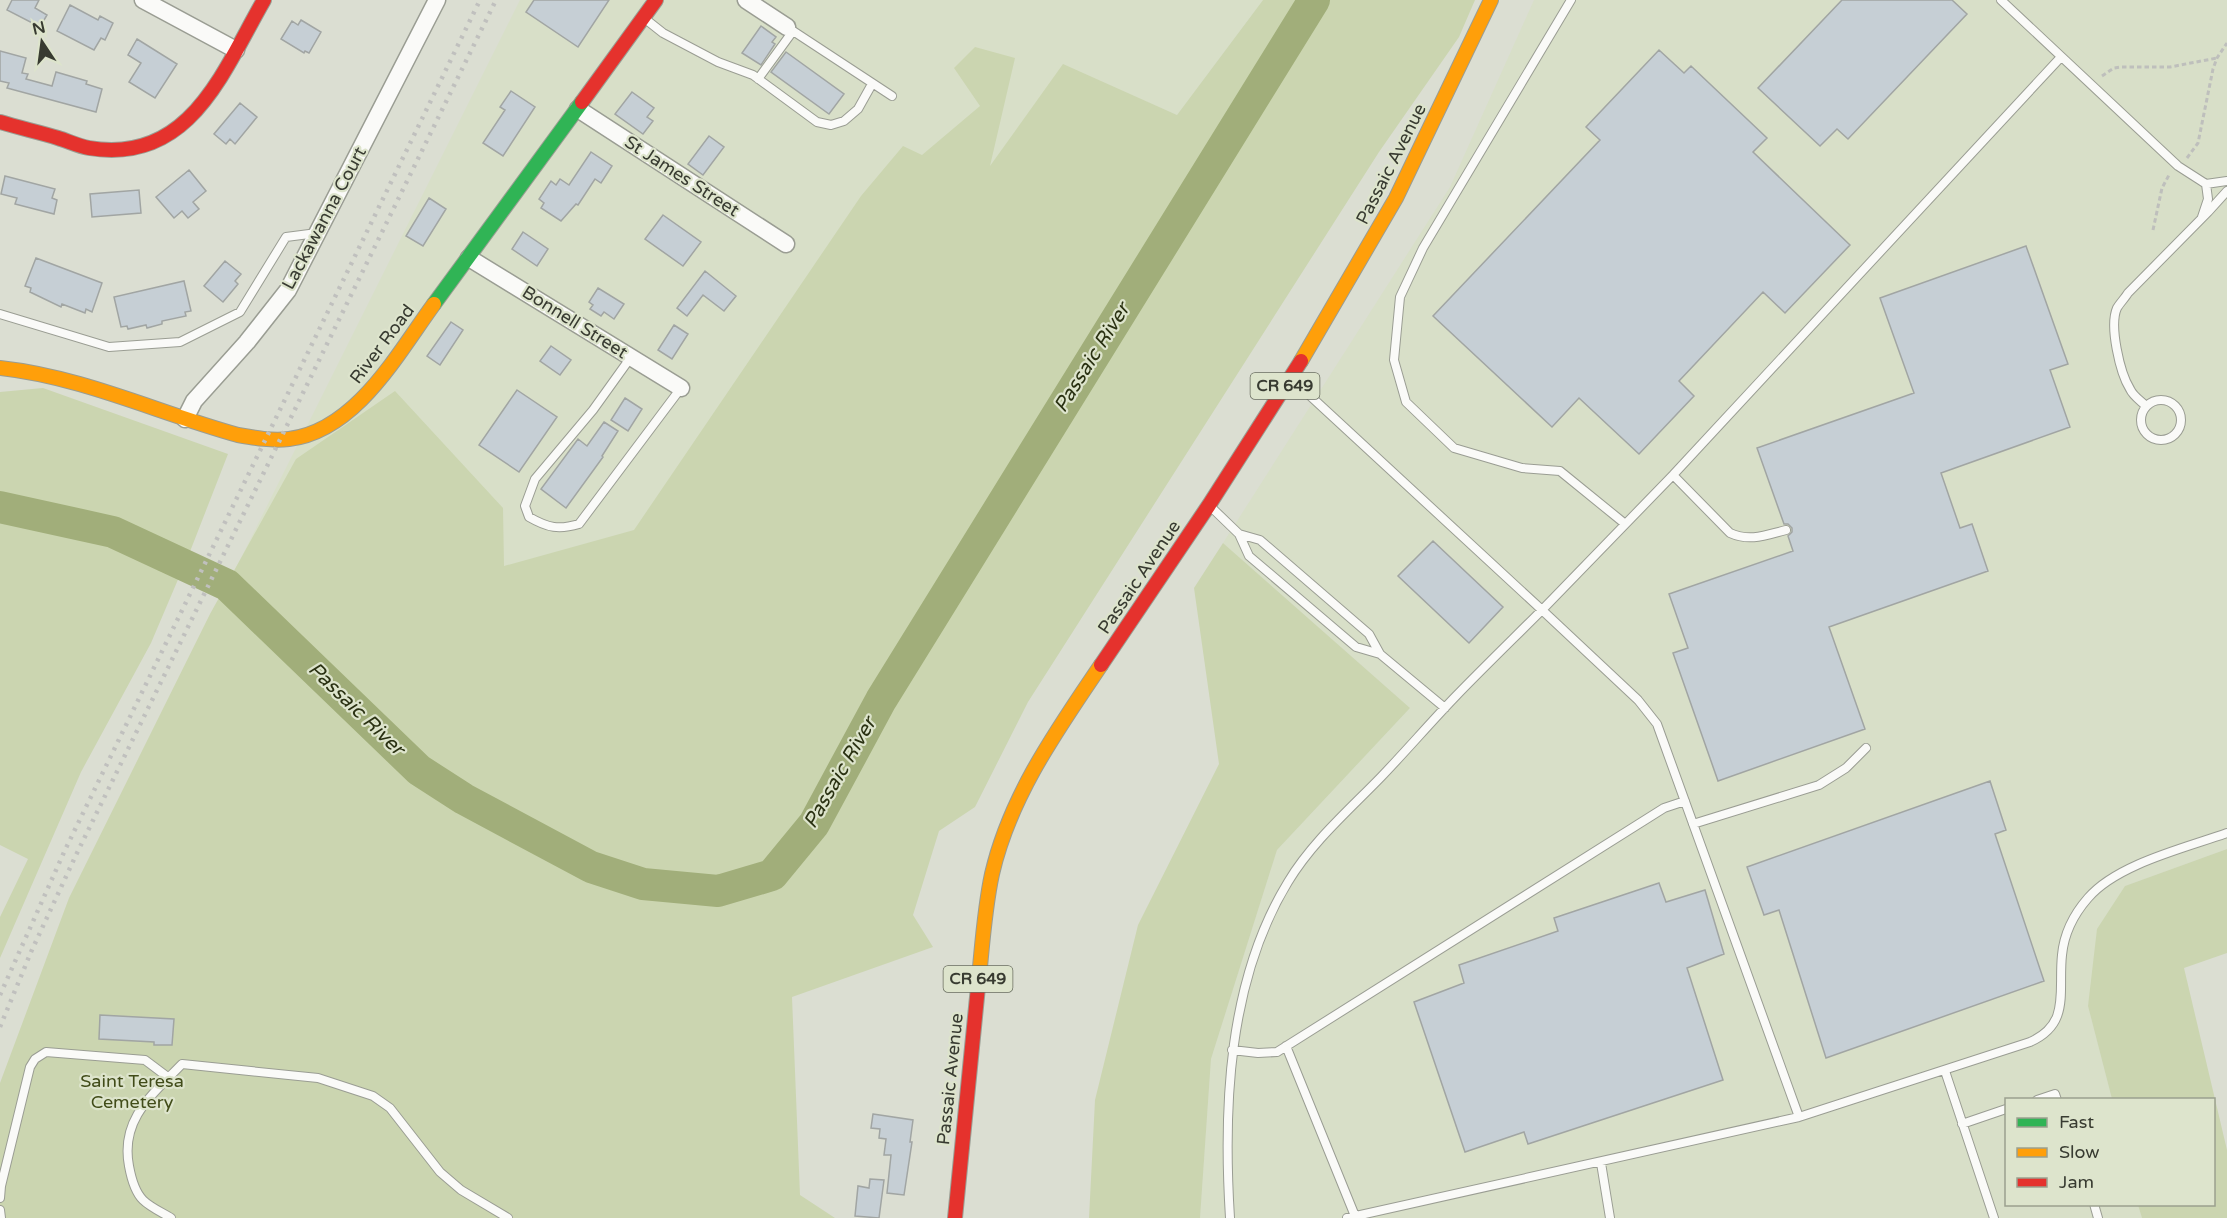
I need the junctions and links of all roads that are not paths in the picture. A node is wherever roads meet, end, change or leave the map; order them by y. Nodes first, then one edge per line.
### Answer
1 (143, 0) edge
2 (264, 0) edge
3 (437, 0) edge
4 (746, 0) edge
5 (1491, 0) edge
6 (1571, 0) edge
7 (2001, 0) edge
8 (653, 1) edge
9 (644, 17) junction
10 (790, 29) junction
11 (236, 50) junction
12 (2061, 57) junction
13 (758, 79) junction
14 (872, 84) junction
15 (891, 96) dead end
16 (578, 109) junction
17 (0, 122) edge
18 (2227, 181) edge
19 (2206, 184) junction
20 (2227, 191) edge
21 (2200, 220) junction
22 (318, 233) junction
23 (786, 244) dead end
24 (469, 258) junction
25 (0, 314) edge
26 (632, 357) junction
27 (0, 368) edge
28 (1291, 378) junction
29 (681, 388) joint
30 (2146, 406) junction
31 (185, 419) junction
32 (1672, 475) junction
33 (1209, 505) junction
34 (1624, 523) junction
35 (1786, 530) dead end
36 (1239, 534) junction
37 (1542, 610) junction
38 (1380, 654) junction
39 (1445, 708) junction
40 (1866, 748) dead end
41 (1685, 801) junction
42 (1693, 824) junction
43 (2227, 833) edge
44 (1286, 1046) junction
45 (1232, 1050) junction
46 (1945, 1071) junction
47 (169, 1078) junction
48 (2043, 1098) edge
49 (2056, 1098) edge
50 (2005, 1110) edge
51 (1800, 1117) junction
52 (1962, 1124) junction
53 (1600, 1163) junction
54 (0, 1198) edge
55 (0, 1210) edge
56 (1351, 1217) edge
57 (1, 1218) edge
58 (171, 1218) edge
59 (508, 1218) edge
60 (955, 1218) edge
61 (1230, 1218) edge
62 (1610, 1218) edge
63 (1994, 1218) edge

1 - 11 street
2 - 11 main road
3 - 22 street, Lackawanna Court
4 - 10 street
5 - 28 main road, Passaic Avenue / CR 649
6 - 34 lane
7 - 12 lane
8 - 9 main road, River Road
9 - 13 lane
9 - 16 main road, River Road
10 - 13 lane
10 - 14 lane
11 - 17 main road
12 - 19 lane
12 - 32 lane
13 - 14 lane
14 - 15 lane
16 - 23 street, St James Street
16 - 24 main road, River Road
18 - 19 lane
19 - 21 lane
20 - 21 lane
21 - 30 lane
22 - 25 lane
22 - 31 street, Lackawanna Court
24 - 26 street, Bonnell Street
24 - 31 main road, River Road
26 - 29 street, Bonnell Street
26 - 29 lane
27 - 31 main road, River Road
28 - 33 main road, Passaic Avenue / CR 649
28 - 37 lane
30 - 30 lane
32 - 34 lane
32 - 35 lane
33 - 36 lane
33 - 60 main road, Passaic Avenue / CR 649
34 - 37 lane
36 - 38 lane
36 - 38 lane
37 - 39 lane
37 - 41 lane
38 - 39 lane
39 - 45 lane
40 - 42 lane
41 - 42 lane
41 - 44 lane
42 - 51 lane
43 - 46 lane
44 - 45 lane
44 - 56 lane
45 - 61 lane
46 - 51 lane
46 - 52 lane
47 - 54 lane
47 - 58 lane
47 - 59 lane
48 - 49 lane
50 - 52 lane
51 - 53 lane
52 - 63 lane
53 - 56 lane
53 - 62 lane
55 - 57 lane

